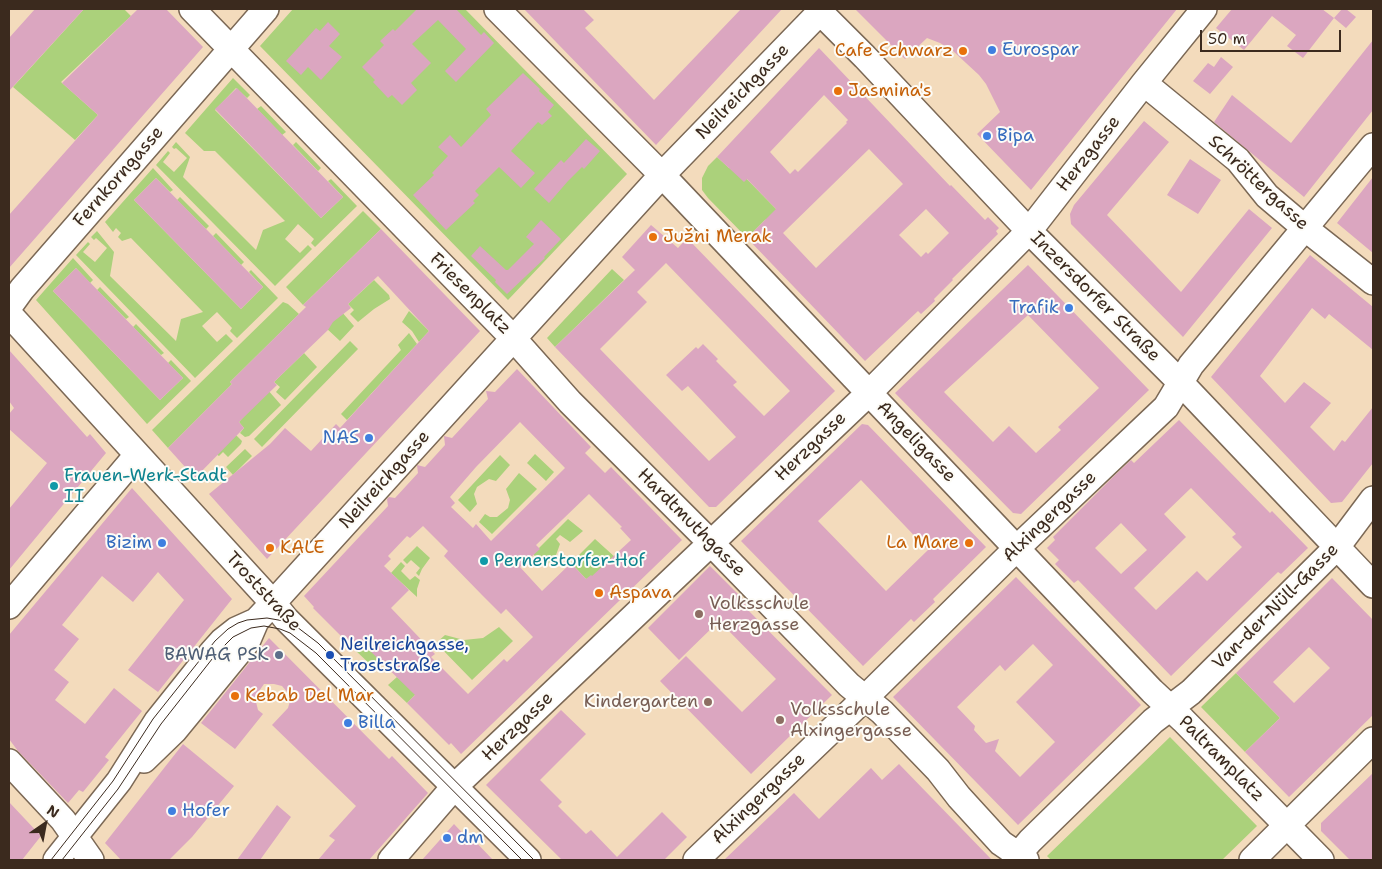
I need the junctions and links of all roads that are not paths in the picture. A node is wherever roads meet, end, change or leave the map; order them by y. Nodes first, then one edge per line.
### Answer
1 (192, 9) edge
2 (266, 9) edge
3 (497, 9) edge
4 (1204, 9) edge
5 (820, 10) edge
6 (230, 48) junction
7 (1144, 83) junction
8 (1373, 146) edge
9 (662, 175) junction
10 (1306, 229) junction
11 (1029, 231) junction
12 (1373, 282) edge
13 (9, 307) edge
14 (9, 314) edge
15 (513, 338) junction
16 (1181, 382) junction
17 (869, 393) junction
18 (137, 455) junction
19 (1373, 498) edge
20 (711, 543) junction
21 (1337, 546) junction
22 (1017, 548) junction
23 (1373, 586) edge
24 (273, 603) junction
25 (9, 606) edge
26 (865, 698) junction
27 (1170, 708) junction
28 (1373, 740) edge
29 (9, 762) edge
30 (454, 787) junction
31 (1287, 825) junction
32 (74, 838) junction
33 (1019, 859) edge
34 (56, 860) edge
35 (91, 860) edge
36 (391, 860) edge
37 (528, 860) edge
38 (696, 860) edge
39 (1252, 860) edge
40 (1321, 860) edge

1 - 6 street
2 - 6 street
3 - 9 street
4 - 7 street, Herzgasse
5 - 9 street, Neilreichgasse
5 - 11 street, Inzersdorfer Straße
6 - 13 street, Fernkorngasse
6 - 15 street, Friesenplatz
7 - 10 street, Schröttergasse
7 - 11 street, Herzgasse
8 - 10 street, Alxingergasse
9 - 15 street, Friesenplatz
9 - 17 street, Angeligasse
10 - 12 street, Schröttergasse
10 - 16 street, Alxingergasse
11 - 16 street, Inzersdorfer Straße
11 - 17 street, Herzgasse
14 - 18 street, Troststraße
15 - 20 street, Hardtmuthgasse
15 - 24 street, Neilreichgasse
16 - 21 street, Inzersdorfer Straße
16 - 22 street, Alxingergasse
17 - 20 street, Herzgasse
17 - 22 street, Angeligasse
18 - 24 street, Troststraße
18 - 25 street
19 - 21 street, Van-der-Nüll-Gasse
20 - 26 street, Hardtmuthgasse
20 - 30 street, Herzgasse
21 - 23 street, Inzersdorfer Straße
21 - 27 street, Van-der-Nüll-Gasse
22 - 26 street, Alxingergasse
22 - 27 street, Angeligasse
24 - 30 street, Troststraße
24 - 32 street, Neilreichgasse
26 - 33 street, Hardtmuthgasse
26 - 38 street, Alxingergasse
27 - 31 street, Paltramplatz
27 - 33 street, Paltramplatz
28 - 31 street
29 - 32 street
30 - 36 street, Herzgasse
30 - 37 street, Troststraße
31 - 39 street
31 - 40 street
32 - 34 street, Neilreichgasse
32 - 35 street

